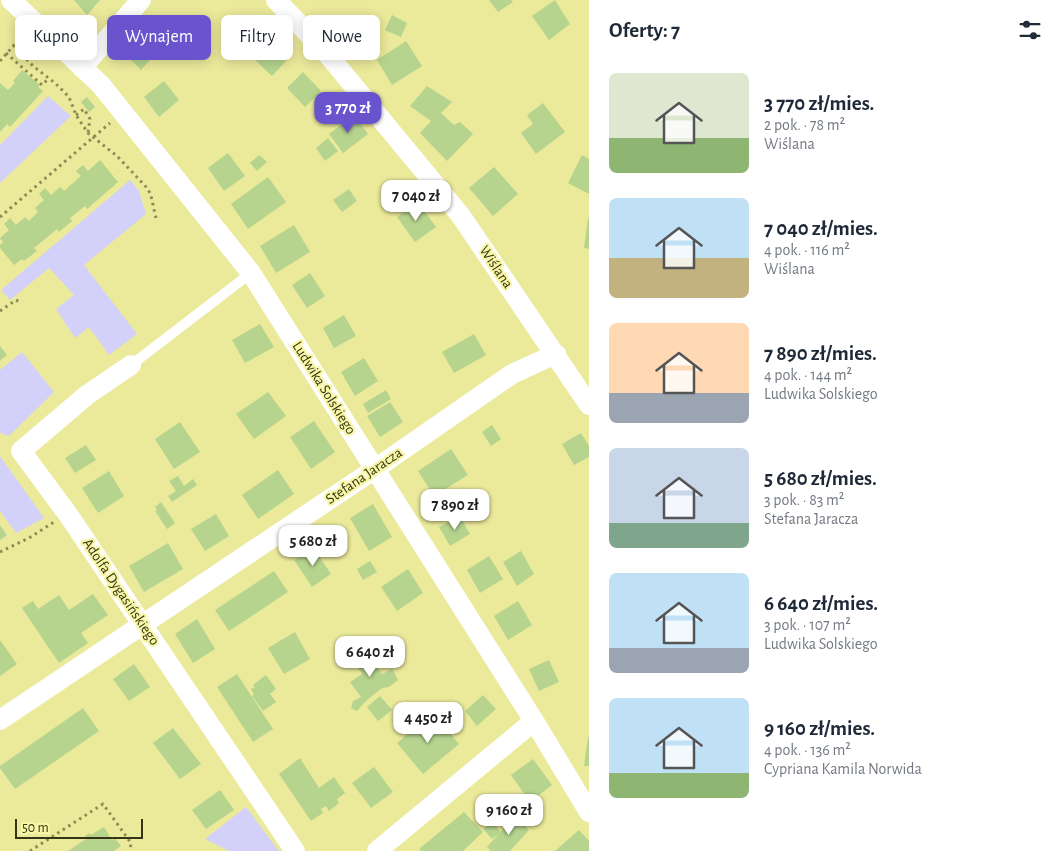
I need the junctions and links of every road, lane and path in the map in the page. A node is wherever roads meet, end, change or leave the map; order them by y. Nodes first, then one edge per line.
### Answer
1 (11, 0) edge
2 (141, 0) edge
3 (276, 0) edge
4 (13, 45) joint
5 (6, 53) junction
6 (0, 61) edge
7 (33, 66) junction
8 (82, 68) junction
9 (27, 72) junction
10 (49, 78) junction
11 (76, 115) junction
12 (116, 118) dead end
13 (88, 133) junction
14 (94, 137) junction
15 (0, 217) edge
16 (156, 218) dead end
17 (251, 273) junction
18 (20, 302) dead end
19 (0, 311) edge
20 (556, 354) junction
21 (131, 365) joint
22 (589, 406) edge
23 (375, 469) junction
24 (67, 513) junction
25 (0, 552) edge
26 (143, 625) junction
27 (0, 720) edge
28 (534, 721) junction
29 (589, 812) edge
30 (30, 851) edge
31 (130, 851) edge
32 (295, 851) edge
33 (377, 851) edge

1 - 8 street, Ludwika Solskiego
2 - 8 street
3 - 20 street, Wiślana
4 - 5 path
4 - 7 path
5 - 6 path
5 - 9 path
7 - 9 path
7 - 10 path
8 - 17 street, Ludwika Solskiego
9 - 10 path
10 - 11 path
11 - 13 path
11 - 13 path
12 - 14 path
13 - 14 path
14 - 15 path
14 - 16 path
17 - 21 lane
17 - 23 street, Ludwika Solskiego
18 - 19 path
20 - 22 street, Wiślana
20 - 23 street, Stefana Jaracza
21 - 24 street, Adolfa Dygasińskiego
23 - 26 street, Stefana Jaracza
23 - 28 street, Ludwika Solskiego
24 - 25 path
24 - 26 street, Adolfa Dygasińskiego
26 - 27 street, Stefana Jaracza
26 - 32 street, Adolfa Dygasińskiego
28 - 29 street, Ludwika Solskiego
28 - 33 street
30 - 31 path

